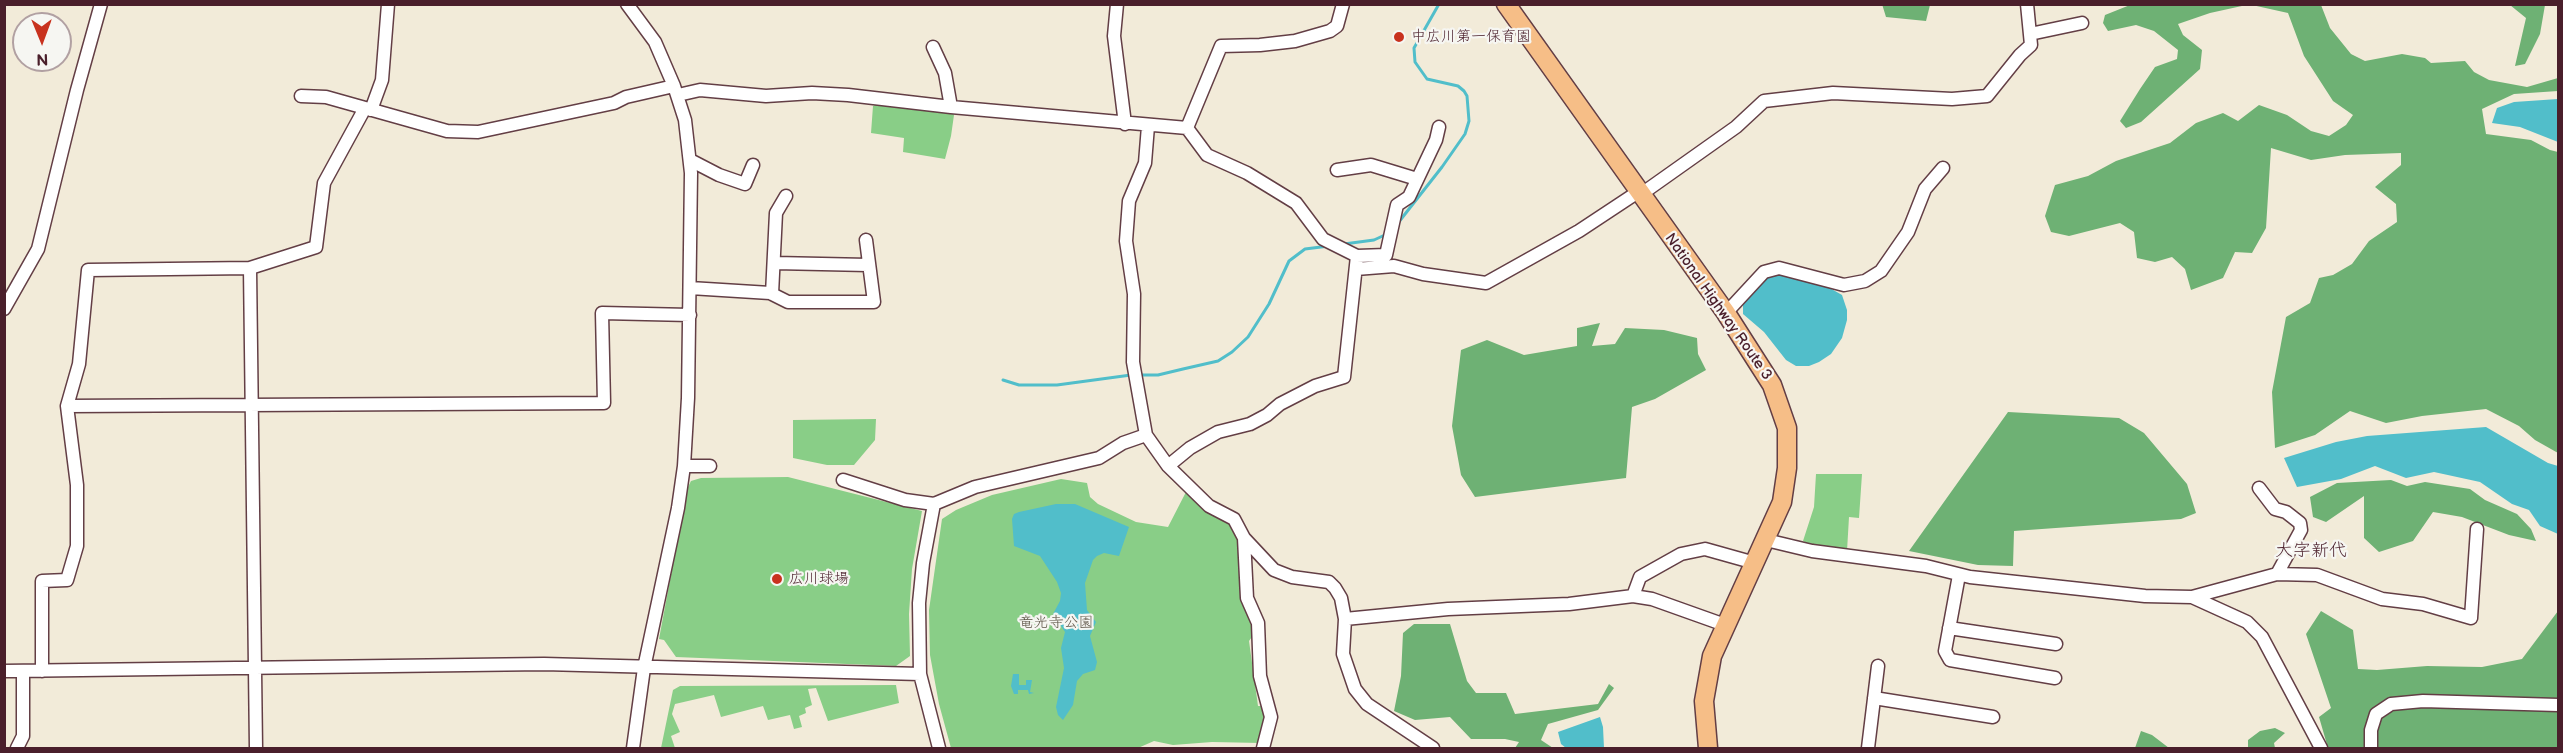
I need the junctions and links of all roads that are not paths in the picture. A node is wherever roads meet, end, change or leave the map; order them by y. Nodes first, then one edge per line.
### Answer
1 (101, 4) edge
2 (388, 4) edge
3 (627, 4) edge
4 (1117, 4) edge
5 (1343, 4) edge
6 (1506, 4) edge
7 (2027, 4) edge
8 (2082, 23) dead end
9 (2030, 34) junction
10 (933, 47) dead end
11 (676, 90) junction
12 (301, 96) dead end
13 (951, 107) junction
14 (368, 109) junction
15 (1125, 124) junction
16 (1148, 126) junction
17 (1439, 127) dead end
18 (1187, 128) junction
19 (690, 160) junction
20 (753, 165) dead end
21 (1943, 168) dead end
22 (1337, 170) dead end
23 (1418, 179) junction
24 (1639, 194) junction
25 (786, 196) dead end
26 (866, 240) dead end
27 (1357, 256) junction
28 (774, 263) junction
29 (868, 265) junction
30 (250, 268) junction
31 (1356, 269) junction
32 (690, 288) junction
33 (772, 294) junction
34 (4, 309) edge
35 (1726, 314) junction
36 (690, 315) junction
37 (68, 406) junction
38 (253, 406) junction
39 (1146, 435) junction
40 (684, 466) junction
41 (710, 466) dead end
42 (1168, 466) junction
43 (843, 480) dead end
44 (2259, 488) dead end
45 (934, 504) junction
46 (2477, 529) dead end
47 (1244, 538) junction
48 (1766, 540) junction
49 (1755, 563) junction
50 (1959, 574) junction
51 (2277, 574) junction
52 (1633, 597) junction
53 (2192, 597) junction
54 (1344, 619) junction
55 (1725, 625) junction
56 (1949, 628) junction
57 (2056, 644) dead end
58 (1878, 666) dead end
59 (255, 668) junction
60 (644, 668) junction
61 (4, 671) edge
62 (23, 671) junction
63 (42, 671) junction
64 (920, 674) junction
65 (2055, 678) dead end
66 (1874, 698) junction
67 (2559, 705) edge
68 (1993, 717) dead end
69 (16, 748) edge
70 (256, 748) edge
71 (633, 748) edge
72 (939, 748) edge
73 (1263, 748) edge
74 (1433, 748) edge
75 (1708, 748) edge
76 (1868, 748) edge
77 (2321, 748) edge
78 (2371, 748) edge

1 - 34 street
2 - 14 street
3 - 11 street
4 - 15 street
5 - 18 street
6 - 24 highway, National Highway Route 3
7 - 9 street
8 - 9 street
9 - 24 street
10 - 13 street
11 - 13 street
11 - 14 street
11 - 19 street
12 - 14 street
13 - 15 street
14 - 30 street
15 - 16 street
16 - 18 street
16 - 39 street
17 - 23 street
18 - 27 street
19 - 20 street
19 - 32 street
21 - 35 street
22 - 23 street
23 - 27 street
24 - 31 street
24 - 35 highway, National Highway Route 3
25 - 28 street
26 - 29 street
27 - 31 street
28 - 29 street
28 - 33 street
29 - 33 street
30 - 37 street
30 - 38 street
31 - 42 street
32 - 33 street
32 - 36 street
35 - 48 highway, National Highway Route 3
36 - 38 street
36 - 40 street
37 - 38 street
37 - 63 street
38 - 59 street
39 - 42 street
39 - 45 street
40 - 41 street
40 - 60 street
42 - 47 street
43 - 45 street
44 - 51 street
45 - 64 street
46 - 51 street
47 - 54 street
47 - 73 street
48 - 49 highway, National Highway Route 3
48 - 50 street
49 - 52 street
49 - 55 highway, National Highway Route 3
50 - 53 street
50 - 56 street
51 - 53 street
52 - 54 street
52 - 55 street
53 - 77 street
54 - 74 street
55 - 75 highway, National Highway Route 3
56 - 57 street
56 - 65 street
58 - 66 street
59 - 60 street
59 - 63 street
59 - 70 street
60 - 64 street
60 - 71 street
61 - 62 street
62 - 63 street
62 - 69 street
64 - 72 street
66 - 68 street
66 - 76 street
67 - 78 street

